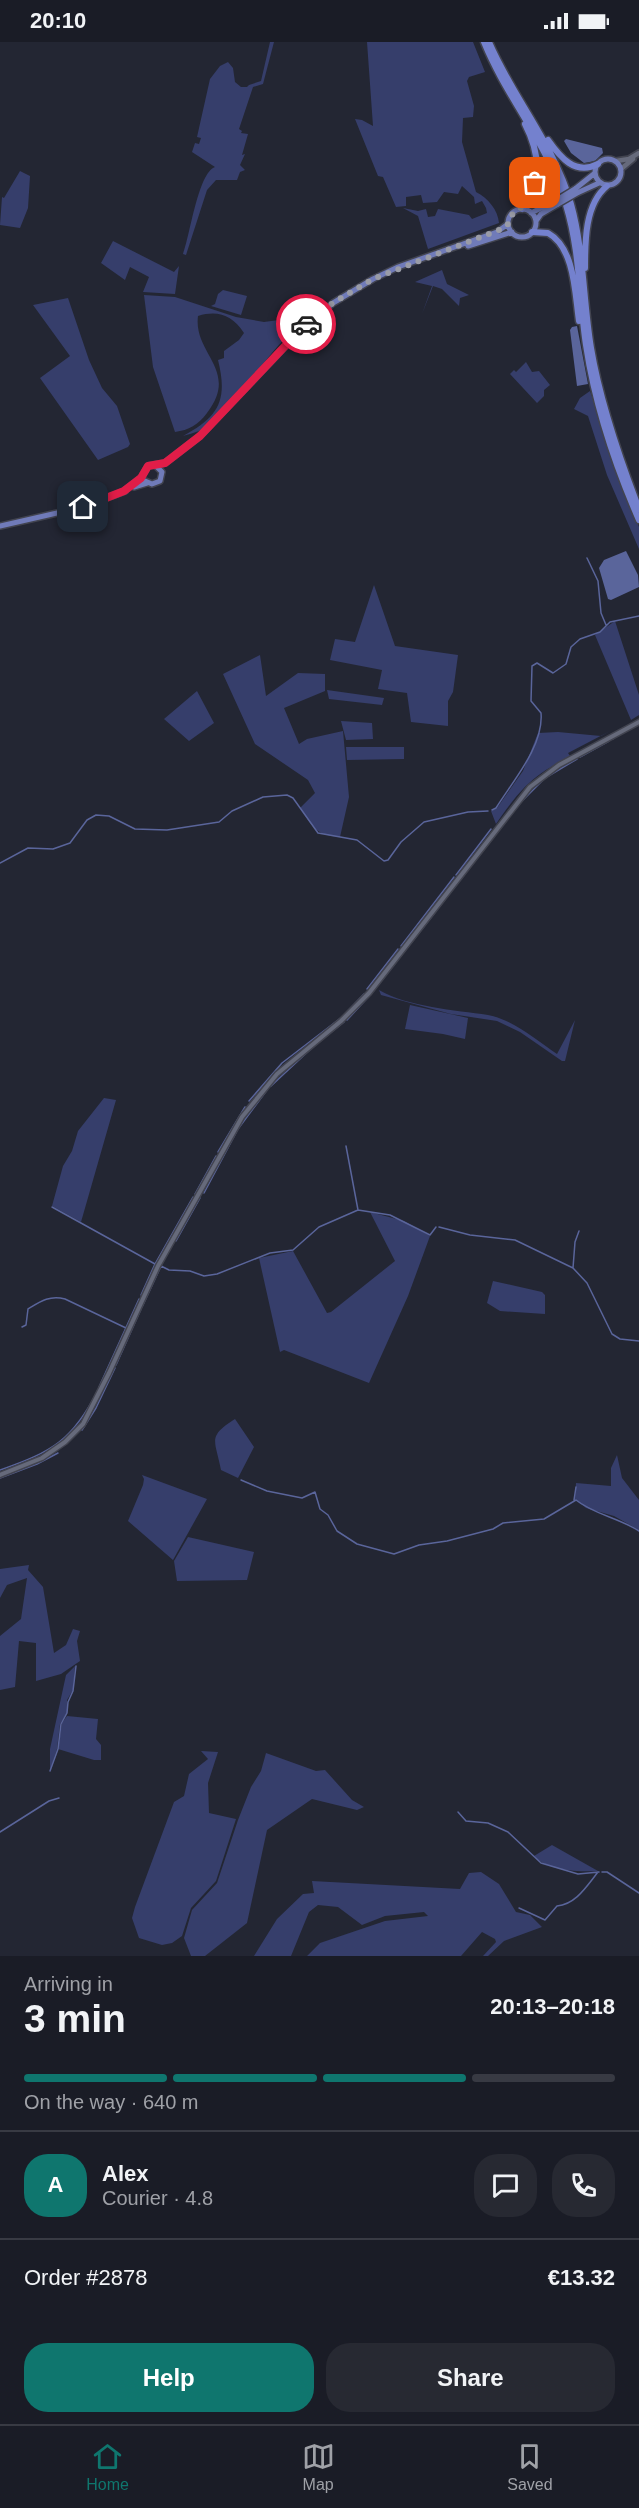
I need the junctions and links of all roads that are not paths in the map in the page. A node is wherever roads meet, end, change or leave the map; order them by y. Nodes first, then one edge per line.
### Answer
1 (482, 42) edge
2 (489, 42) edge
3 (496, 58) junction
4 (639, 154) edge
5 (616, 161) junction
6 (597, 164) junction
7 (621, 169) junction
8 (595, 173) junction
9 (599, 183) junction
10 (608, 186) junction
11 (576, 191) junction
12 (558, 202) junction
13 (522, 209) junction
14 (531, 213) junction
15 (536, 221) junction
16 (508, 224) junction
17 (512, 232) junction
18 (532, 232) junction
19 (452, 249) junction
20 (586, 305) junction
21 (595, 384) junction
22 (176, 456) junction
23 (156, 466) junction
24 (162, 472) junction
25 (143, 476) junction
26 (147, 483) junction
27 (124, 491) junction
28 (639, 509) edge
29 (639, 520) edge
30 (0, 526) edge
31 (639, 722) edge
32 (0, 1475) edge

1 - 13 highway
1 - 21 highway
2 - 3 highway
3 - 6 highway
3 - 20 highway
4 - 5 main road
4 - 7 main road
5 - 6 main road
5 - 7 main road
6 - 8 main road
7 - 10 main road
8 - 9 main road
8 - 11 main road
9 - 10 main road
9 - 11 main road
10 - 20 highway
11 - 12 main road, bridge
12 - 14 main road
12 - 15 main road
13 - 14 main road
13 - 16 main road
14 - 15 main road
15 - 18 main road
16 - 17 main road
16 - 19 main road
17 - 18 main road
17 - 19 main road
18 - 21 highway
19 - 22 main road
20 - 21 highway
21 - 28 highway
21 - 29 highway
22 - 23 main road
22 - 24 main road
23 - 24 main road
23 - 25 main road
24 - 26 main road
25 - 26 main road
25 - 27 main road
26 - 27 main road
27 - 30 main road
31 - 32 street

